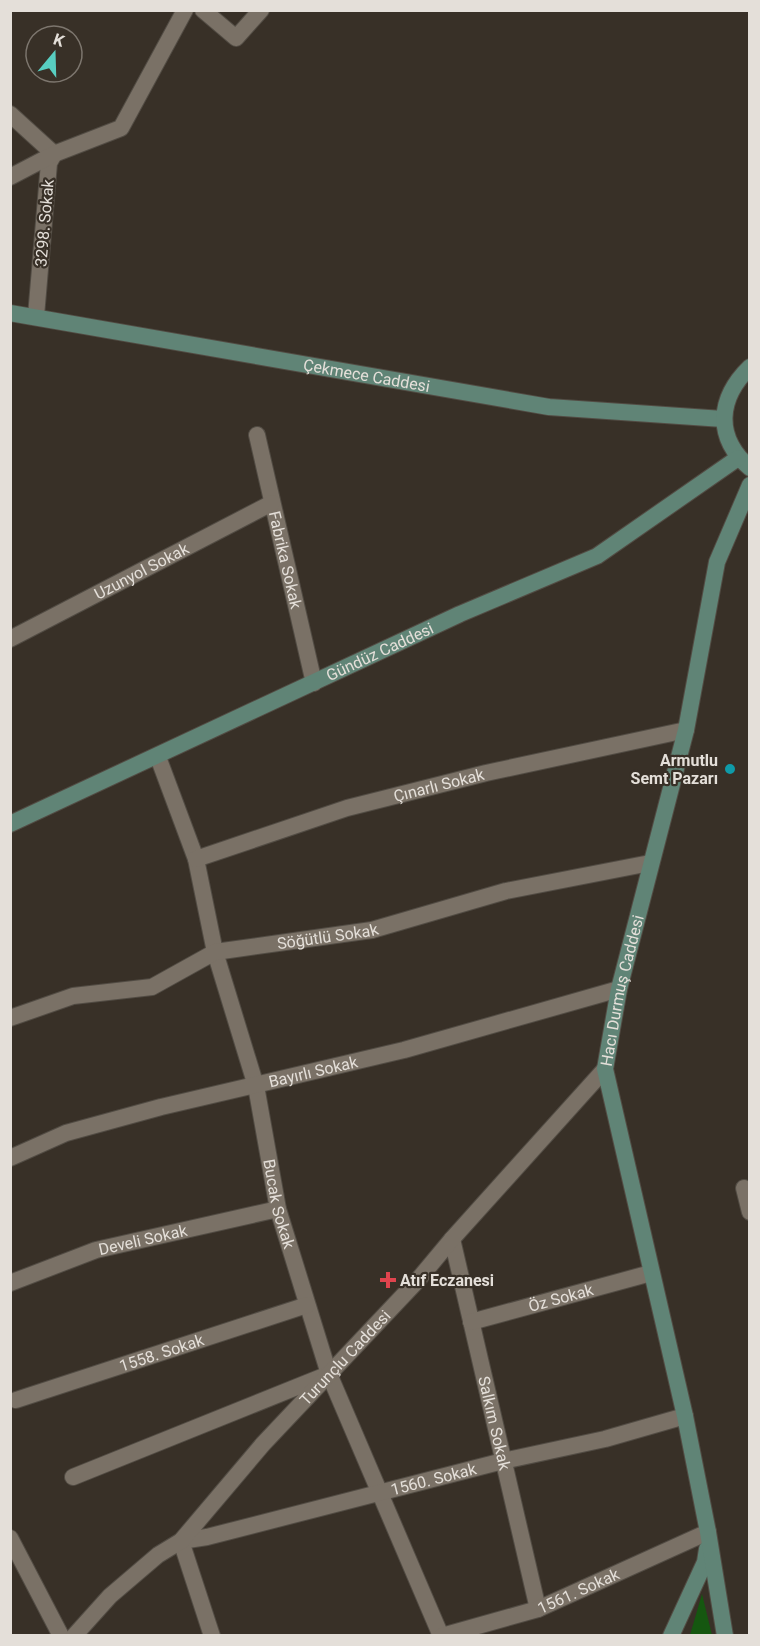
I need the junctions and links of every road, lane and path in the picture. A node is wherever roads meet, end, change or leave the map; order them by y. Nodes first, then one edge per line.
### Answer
1 (185, 10) edge
2 (203, 10) edge
3 (261, 10) edge
4 (10, 114) edge
5 (54, 154) junction
6 (10, 177) edge
7 (10, 313) edge
8 (36, 316) junction
9 (750, 351) edge
10 (750, 367) edge
11 (735, 381) junction
12 (723, 419) junction
13 (257, 435) dead end
14 (744, 463) edge
15 (750, 485) edge
16 (272, 503) junction
17 (10, 639) edge
18 (314, 683) junction
19 (686, 730) junction
20 (158, 757) junction
21 (10, 824) edge
22 (196, 859) junction
23 (650, 863) junction
24 (215, 952) junction
25 (619, 988) junction
26 (10, 1018) edge
27 (605, 1069) junction
28 (256, 1086) junction
29 (10, 1158) edge
30 (744, 1188) dead end
31 (278, 1209) junction
32 (750, 1212) edge
33 (452, 1239) junction
34 (651, 1273) junction
35 (10, 1283) edge
36 (307, 1305) junction
37 (471, 1322) junction
38 (329, 1374) junction
39 (16, 1400) dead end
40 (685, 1416) junction
41 (503, 1461) junction
42 (73, 1477) dead end
43 (380, 1494) junction
44 (708, 1534) junction
45 (10, 1538) edge
46 (181, 1541) junction
47 (538, 1609) junction
48 (60, 1635) edge
49 (74, 1635) edge
50 (212, 1635) edge
51 (442, 1635) edge
52 (671, 1635) edge
53 (725, 1635) edge

1 - 5 street
2 - 3 street
4 - 5 street
5 - 6 street
5 - 8 street, 3298. Sokak
7 - 8 main road, Çekmece Caddesi
8 - 12 main road, Çekmece Caddesi
9 - 11 main road
10 - 11 main road
11 - 12 main road
12 - 14 main road, Gündüz Caddesi
13 - 16 street, Fabrika Sokak
14 - 18 main road, Gündüz Caddesi
15 - 19 main road, Hacı Durmuş Caddesi
16 - 17 street, Uzunyol Sokak
16 - 18 street, Fabrika Sokak
18 - 20 main road, Gündüz Caddesi
19 - 22 street, Çınarlı Sokak
19 - 23 main road, Hacı Durmuş Caddesi
20 - 21 main road, Gündüz Caddesi
20 - 22 street, Bucak Sokak
22 - 24 street, Bucak Sokak
23 - 24 street, Söğütlü Sokak
23 - 25 main road, Hacı Durmuş Caddesi
24 - 26 street, Söğütlü Sokak
24 - 28 street, Bucak Sokak
25 - 27 main road, Hacı Durmuş Caddesi
25 - 28 street, Bayırlı Sokak
27 - 33 street, Turunçlu Caddesi
27 - 34 main road, Hacı Durmuş Caddesi
28 - 29 street, Bayırlı Sokak
28 - 31 street, Bucak Sokak
30 - 32 street
31 - 35 street, Develi Sokak
31 - 36 street, Bucak Sokak
33 - 37 street, Salkım Sokak
33 - 38 street, Turunçlu Caddesi
34 - 37 street, Öz Sokak
34 - 40 main road, Hacı Durmuş Caddesi
36 - 38 street, Bucak Sokak
36 - 39 street, 1558. Sokak
37 - 41 street, Salkım Sokak
38 - 42 street
38 - 43 street, Bucak Sokak
38 - 46 street, Turunçlu Caddesi
40 - 41 street, 1560. Sokak
40 - 44 main road, Hacı Durmuş Caddesi
41 - 43 street, 1560. Sokak
41 - 47 street, Salkım Sokak
43 - 46 street, 1560. Sokak
43 - 51 street, Bucak Sokak
44 - 47 street, 1561. Sokak
44 - 52 main road, Hacı Durmuş Caddesi
44 - 53 main road, Hacı Durmuş Caddesi
45 - 48 street
46 - 49 street, Turunçlu Caddesi
46 - 50 street
47 - 51 street, 1561. Sokak

